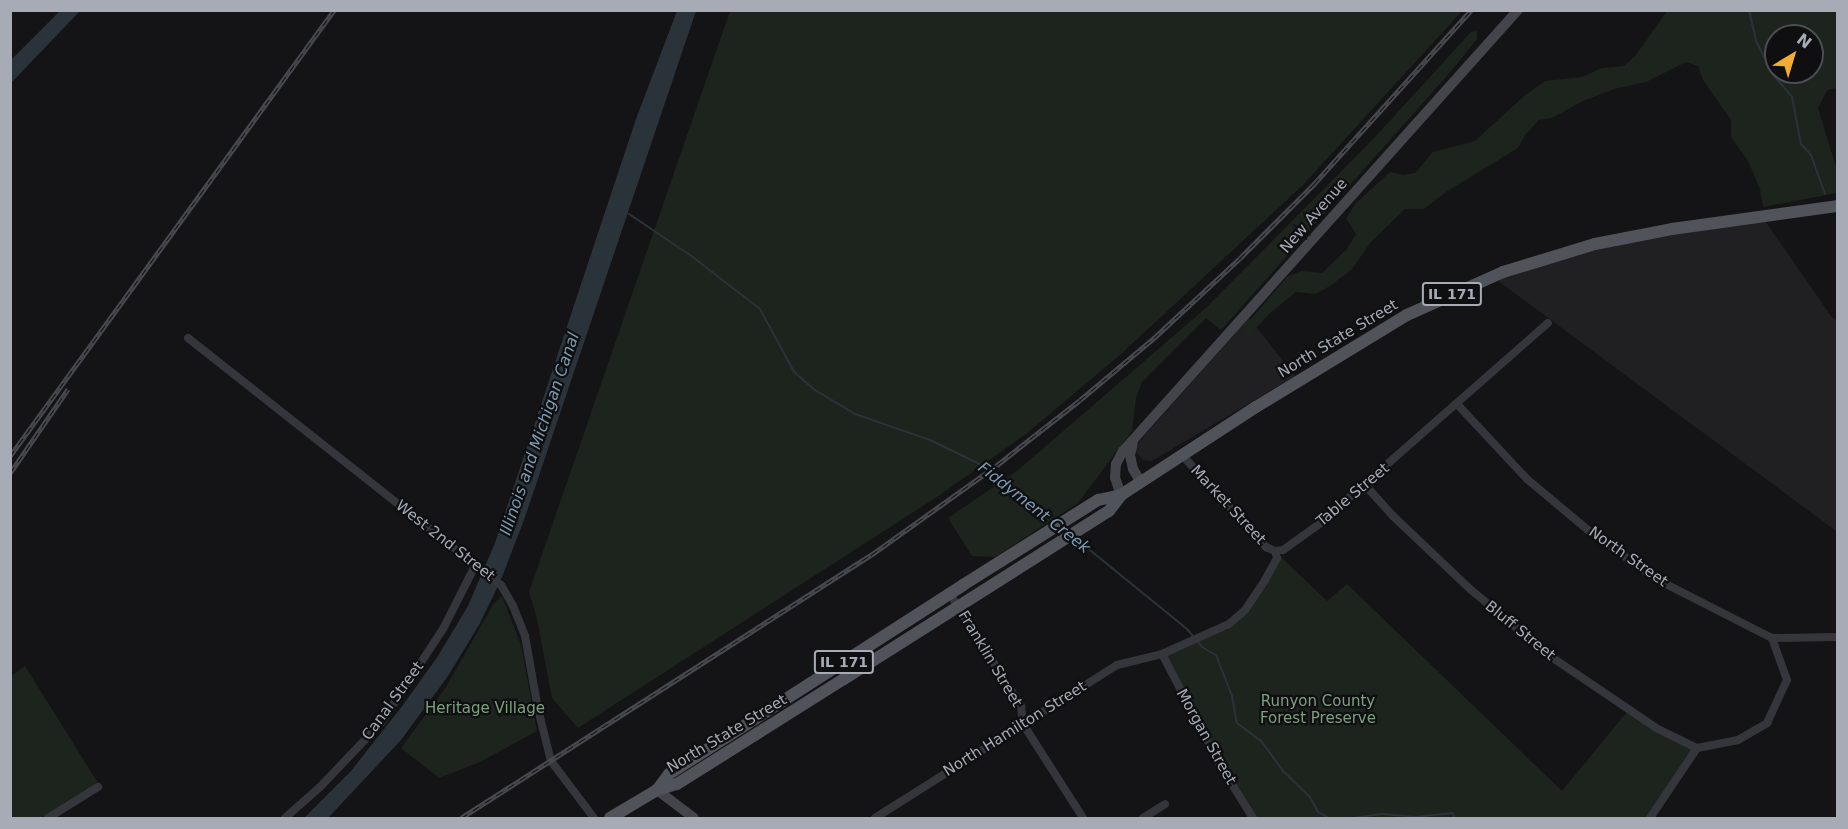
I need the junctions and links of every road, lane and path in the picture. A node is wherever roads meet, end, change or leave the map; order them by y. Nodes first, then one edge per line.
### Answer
1 (1518, 10) edge
2 (1833, 206) edge
3 (1548, 323) dead end
4 (188, 338) dead end
5 (1458, 404) junction
6 (1133, 442) junction
7 (1182, 455) junction
8 (1141, 483) junction
9 (1365, 485) junction
10 (1121, 495) junction
11 (1275, 551) junction
12 (476, 564) junction
13 (950, 594) junction
14 (958, 606) junction
15 (1838, 637) edge
16 (1772, 638) junction
17 (1162, 654) junction
18 (1023, 724) junction
19 (1697, 748) junction
20 (98, 787) dead end
21 (657, 790) junction
22 (1165, 804) dead end
23 (48, 819) edge
24 (285, 819) edge
25 (594, 819) edge
26 (610, 819) edge
27 (694, 819) edge
28 (875, 819) edge
29 (1083, 819) edge
30 (1143, 819) edge
31 (1253, 819) edge
32 (1650, 819) edge

1 - 6 main road, New Avenue
2 - 7 main road, North State Street / IL 171
3 - 5 street, Table Street
4 - 12 street, West 2nd Street
5 - 9 street, Table Street
5 - 16 street, North Street
6 - 8 main road
6 - 10 main road, New Avenue
7 - 8 main road, North State Street / IL 171
7 - 11 street, Market Street
8 - 10 main road, North State Street / IL 171
9 - 11 street, Table Street
9 - 19 street, Bluff Street
10 - 13 main road, North State Street / IL 171
10 - 14 main road, North State Street / IL 171
11 - 17 street
12 - 24 street, Canal Street
12 - 25 street, West 2nd Street
13 - 14 street, Franklin Street
13 - 21 main road, North State Street / IL 171
14 - 18 street, Franklin Street
14 - 21 main road, North State Street / IL 171
15 - 16 street, North Street
16 - 19 street
17 - 18 street, North Hamilton Street
17 - 31 street, Morgan Street
18 - 28 street, North Hamilton Street
18 - 29 street, Franklin Street
19 - 32 street
20 - 23 street
21 - 26 main road, IL 171
21 - 27 main road
22 - 30 street

